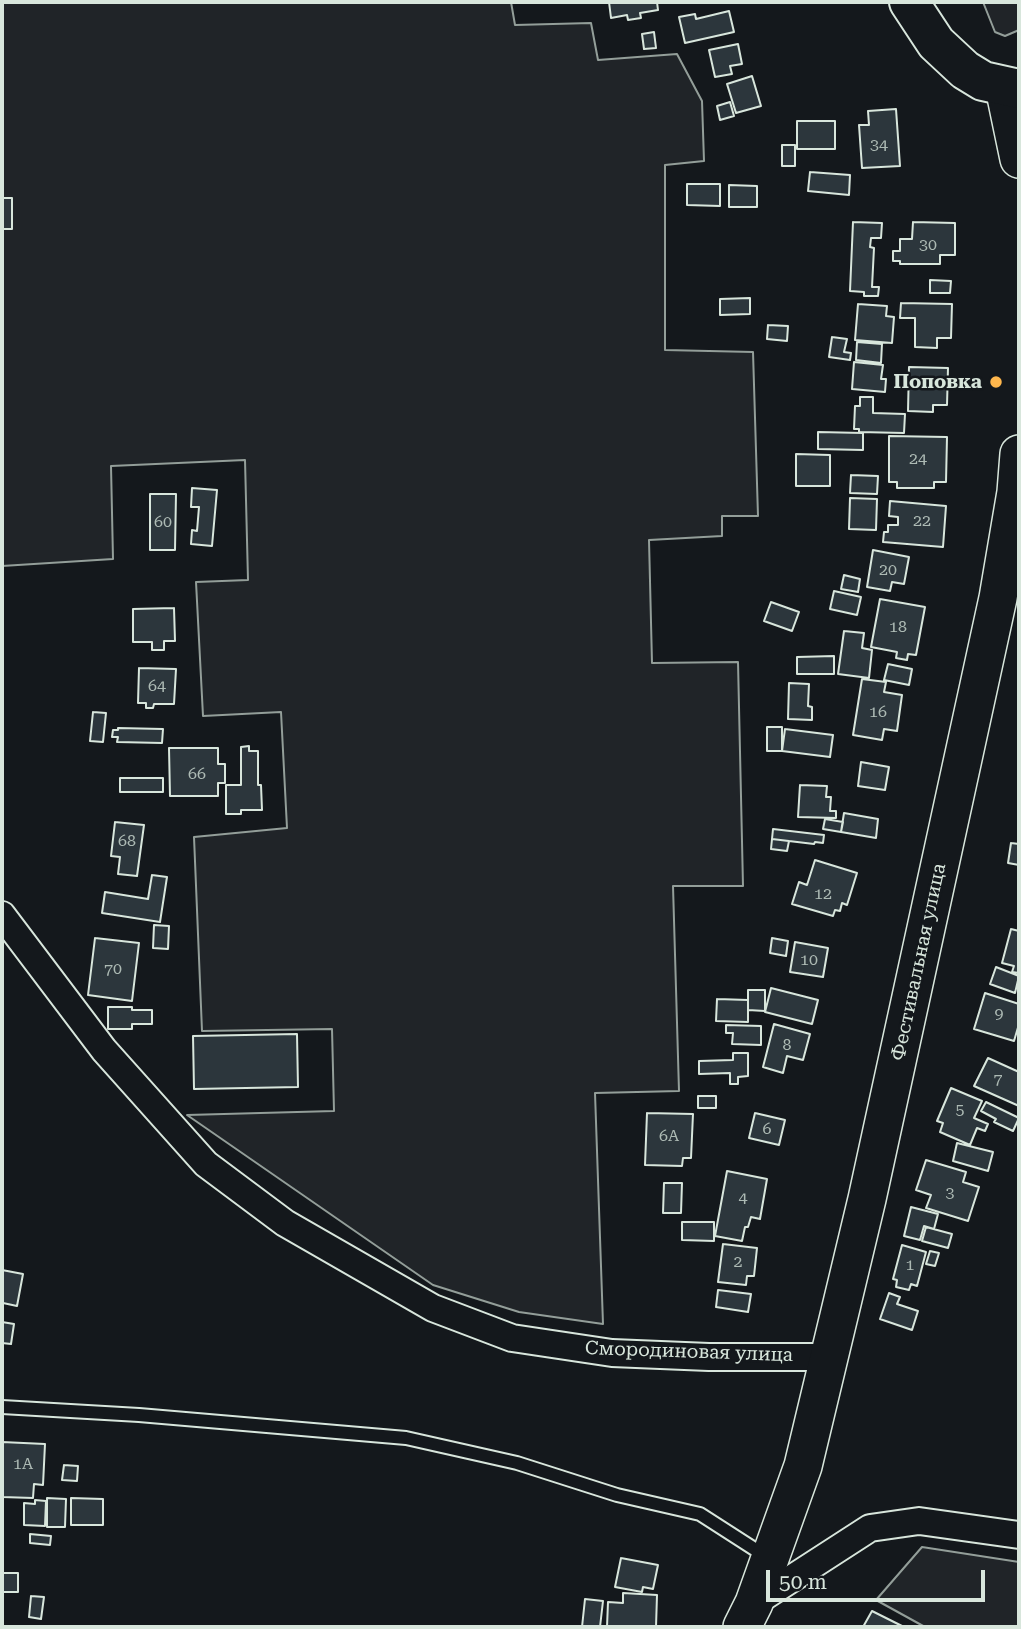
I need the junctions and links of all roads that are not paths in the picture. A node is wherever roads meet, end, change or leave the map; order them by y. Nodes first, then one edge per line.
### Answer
1 (909, 2) edge
2 (1012, 88) edge
3 (1019, 159) edge
4 (1019, 454) edge
5 (2, 915) edge
6 (830, 1357) junction
7 (2, 1408) edge
8 (1019, 1535) edge
9 (774, 1549) junction
10 (748, 1615) edge

1 - 2 main road
2 - 3 street
4 - 6 street, Фестивальная улица
5 - 6 street, Смородиновая улица
6 - 9 street, Фестивальная улица
7 - 9 lane
8 - 10 street
9 - 10 street, Фестивальная улица

